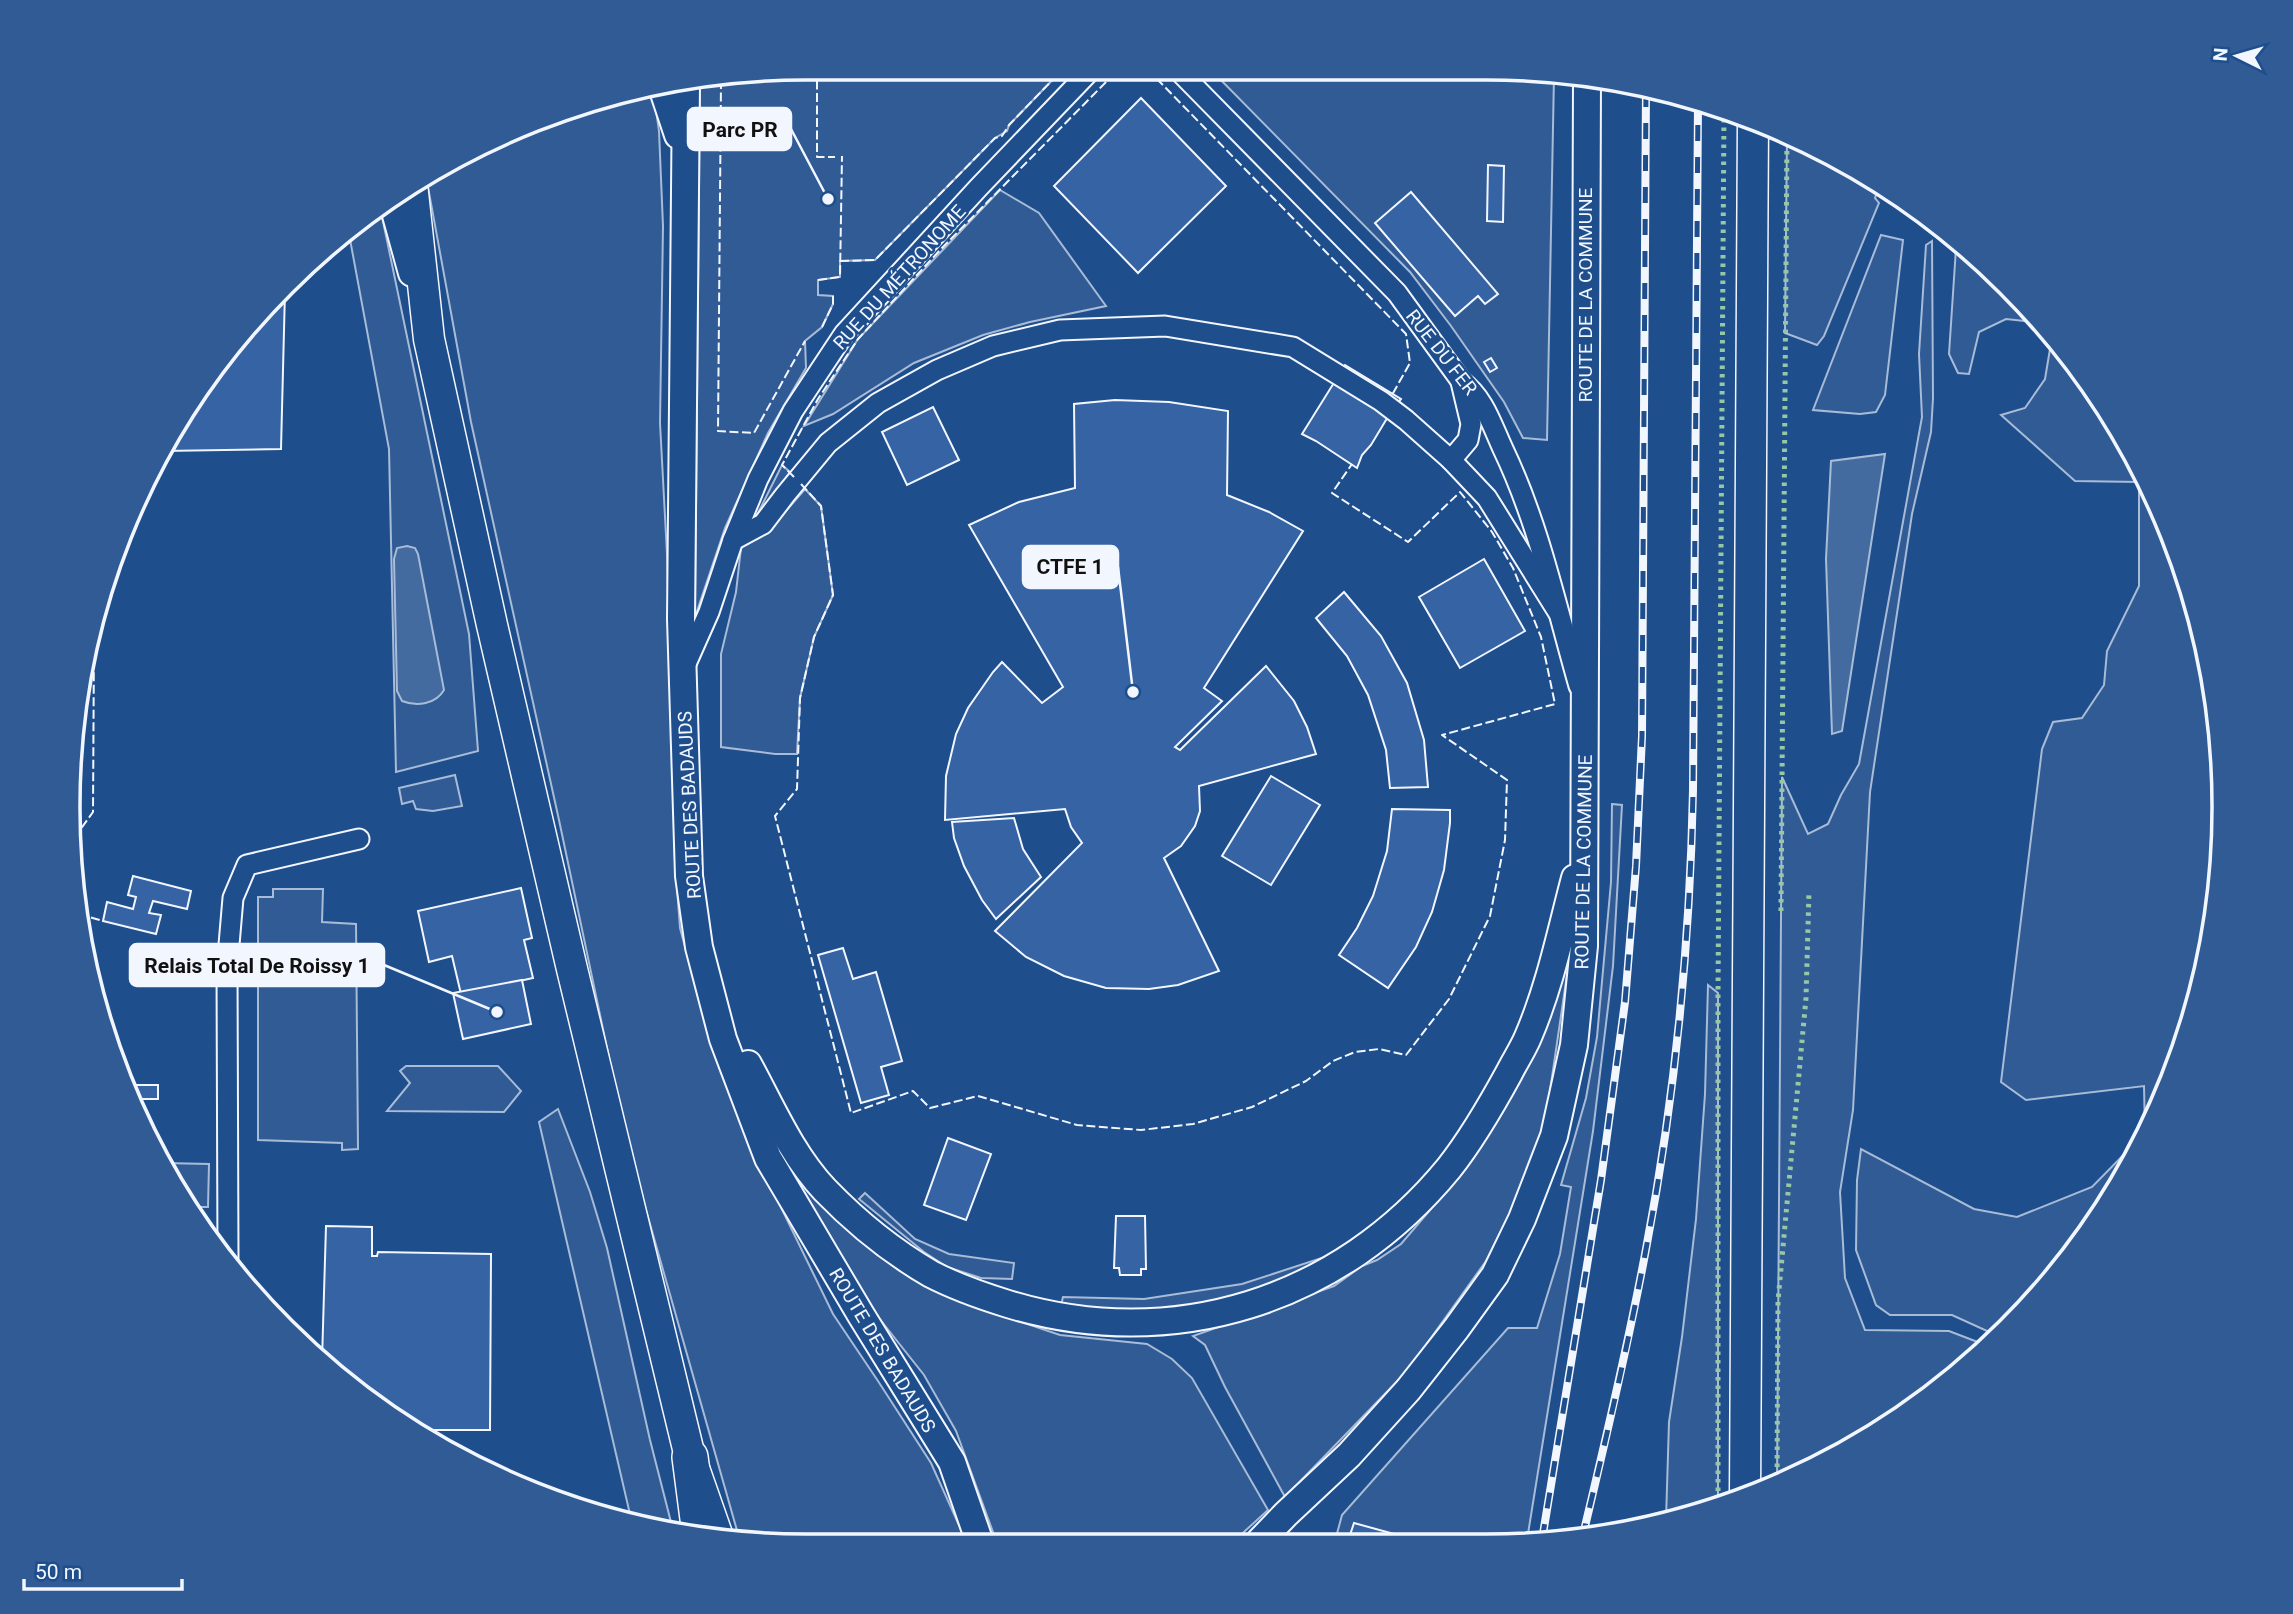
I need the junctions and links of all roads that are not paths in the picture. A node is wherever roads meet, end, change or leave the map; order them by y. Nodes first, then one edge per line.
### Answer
1 (1082, 80) edge
2 (1188, 80) edge
3 (1587, 88) edge
4 (686, 91) edge
5 (665, 94) edge
6 (1753, 132) edge
7 (685, 156) junction
8 (413, 197) edge
9 (394, 209) edge
10 (429, 339) junction
11 (1461, 381) junction
12 (1451, 460) junction
13 (733, 540) junction
14 (1558, 612) junction
15 (683, 669) junction
16 (1585, 710) junction
17 (359, 839) dead end
18 (1584, 842) junction
19 (712, 1002) junction
20 (228, 1245) edge
21 (690, 1457) junction
22 (1745, 1485) edge
23 (699, 1525) edge
24 (715, 1527) edge
25 (977, 1534) edge
26 (1267, 1534) edge

1 - 13 street, RUE DU MÉTRONOME
2 - 11 street, RUE DU FER
3 - 16 main road, ROUTE DE LA COMMUNE
4 - 7 main road, ROUTE DES BADAUDS
5 - 7 main road
6 - 22 main road
7 - 15 main road, ROUTE DES BADAUDS
8 - 10 main road
9 - 10 main road
10 - 21 main road
11 - 12 street
11 - 14 street, RUE DU FER
12 - 13 street
12 - 14 street
13 - 15 street, RUE DU MÉTRONOME
14 - 16 street, RUE DU FER
15 - 19 main road, ROUTE DES BADAUDS
16 - 18 main road, ROUTE DE LA COMMUNE
17 - 20 street
18 - 19 main road
18 - 26 main road, ROUTE DE LA COMMUNE
19 - 25 main road, ROUTE DES BADAUDS
21 - 23 highway
21 - 24 main road

